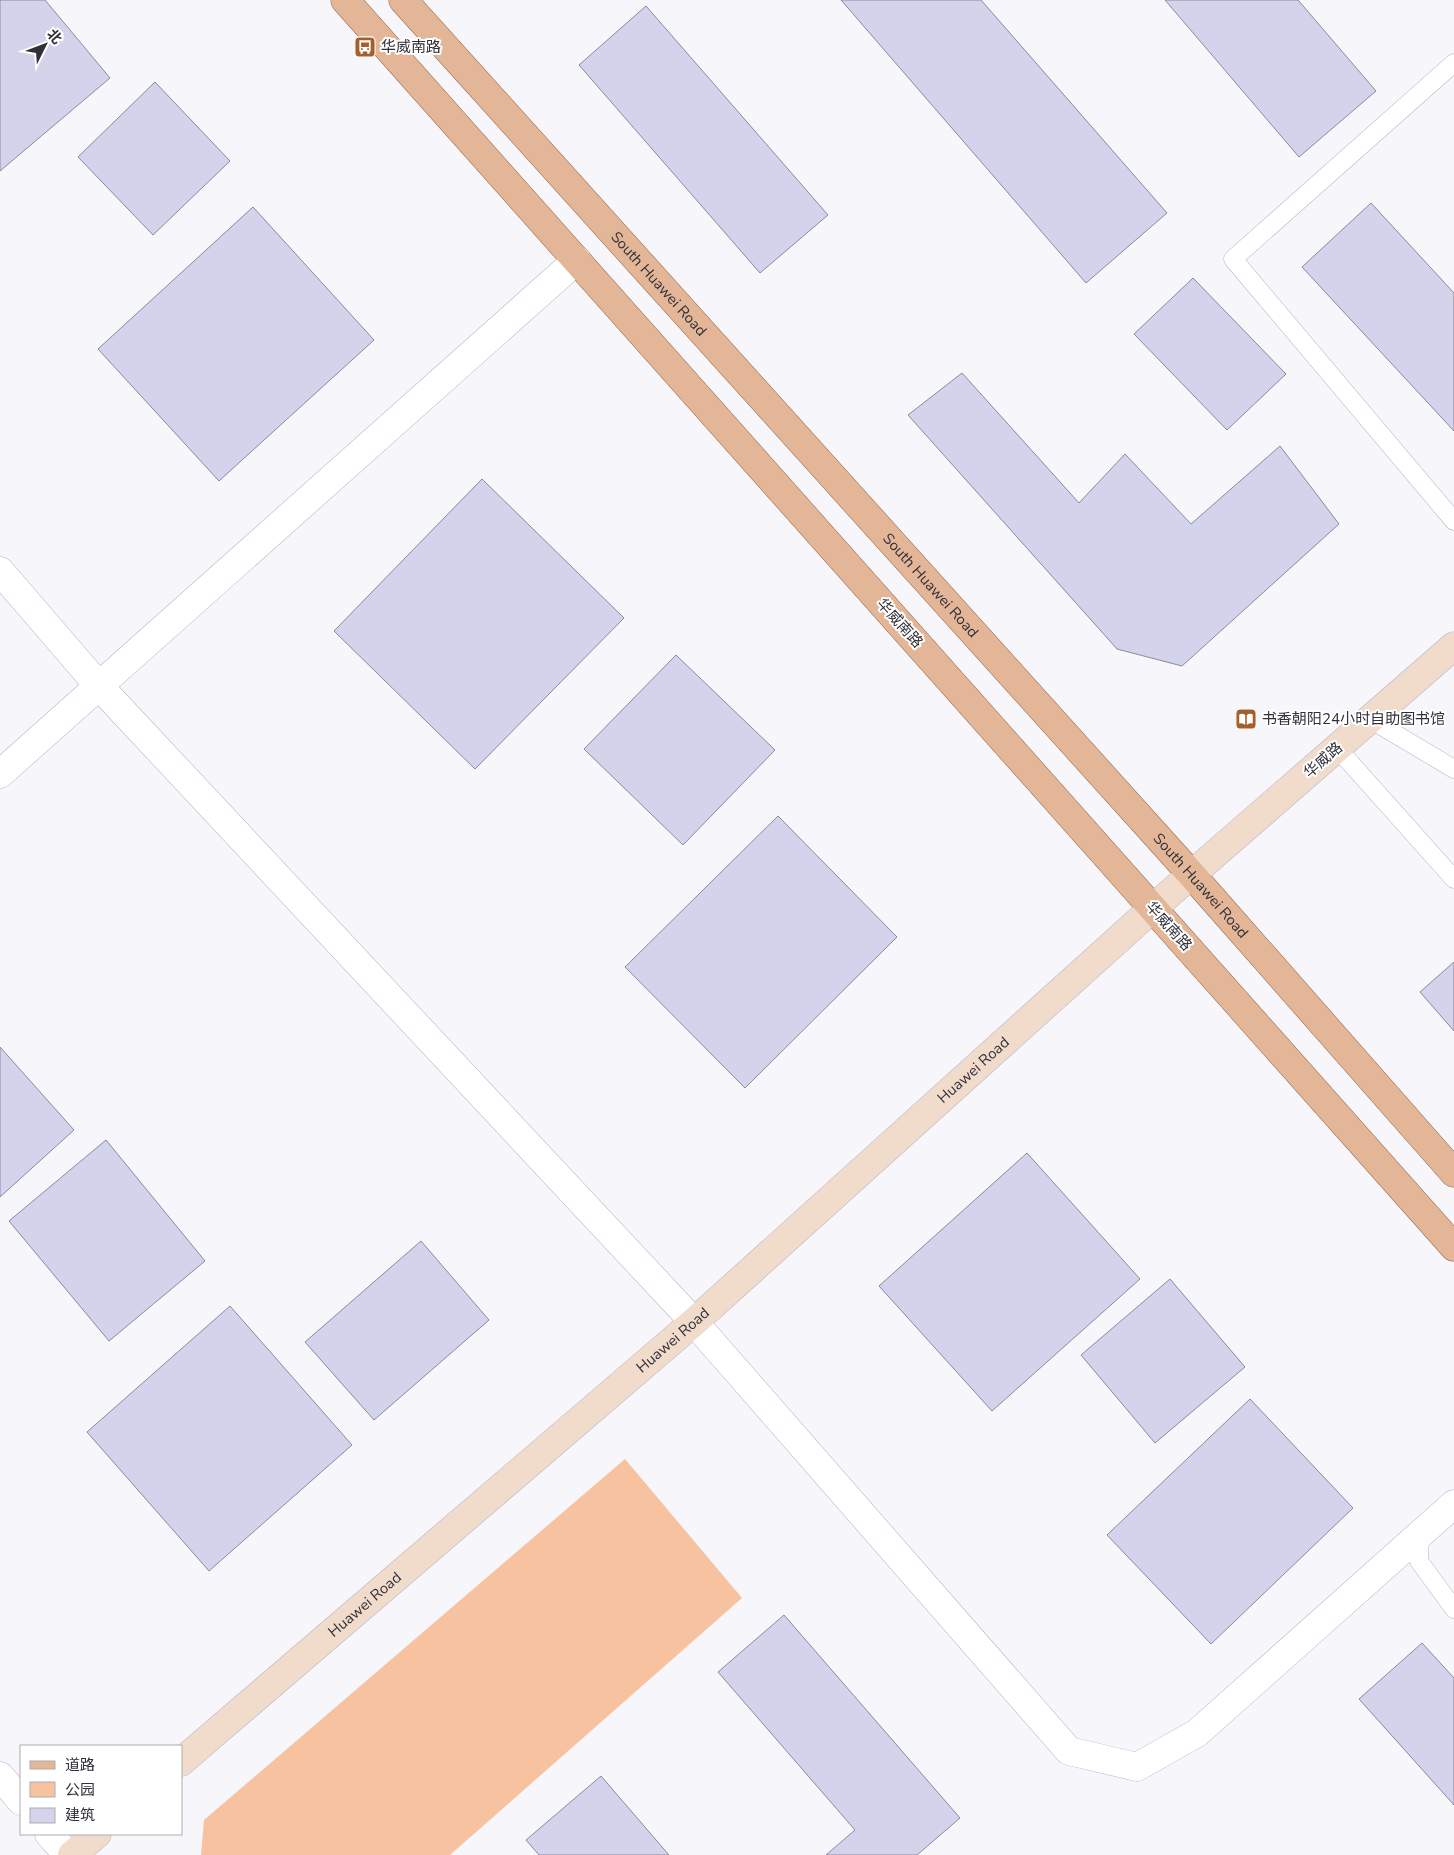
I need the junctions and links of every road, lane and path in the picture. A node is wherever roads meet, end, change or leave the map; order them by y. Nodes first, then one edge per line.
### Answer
1 (345, 0) edge
2 (404, 0) edge
3 (1454, 63) edge
4 (577, 260) junction
5 (1454, 521) edge
6 (0, 571) edge
7 (1454, 646) edge
8 (99, 686) junction
9 (1370, 719) junction
10 (1337, 748) junction
11 (1454, 769) edge
12 (0, 774) edge
13 (1191, 874) junction
14 (1454, 879) edge
15 (1153, 908) junction
16 (1454, 1173) edge
17 (1454, 1247) edge
18 (694, 1322) junction
19 (1454, 1504) edge
20 (1420, 1534) junction
21 (1454, 1609) edge
22 (182, 1761) edge
23 (0, 1776) edge
24 (20, 1800) edge
25 (51, 1835) edge
26 (96, 1835) edge
27 (68, 1855) edge
28 (72, 1855) edge

1 - 4 main road, 华威南路
2 - 13 main road, South Huawei Road
3 - 5 lane
4 - 8 street
4 - 15 main road, 华威南路
6 - 8 street
7 - 9 street, 华威路
8 - 12 street
8 - 18 street
9 - 10 street, 华威路
9 - 11 lane
10 - 13 street, 华威路
10 - 14 lane
13 - 15 street, 华威路
13 - 16 main road, South Huawei Road
15 - 17 main road, 华威南路
15 - 18 street, Huawei Road
18 - 20 street
18 - 22 street, Huawei Road
19 - 20 street
20 - 21 lane
23 - 24 street
25 - 27 street
26 - 28 street

